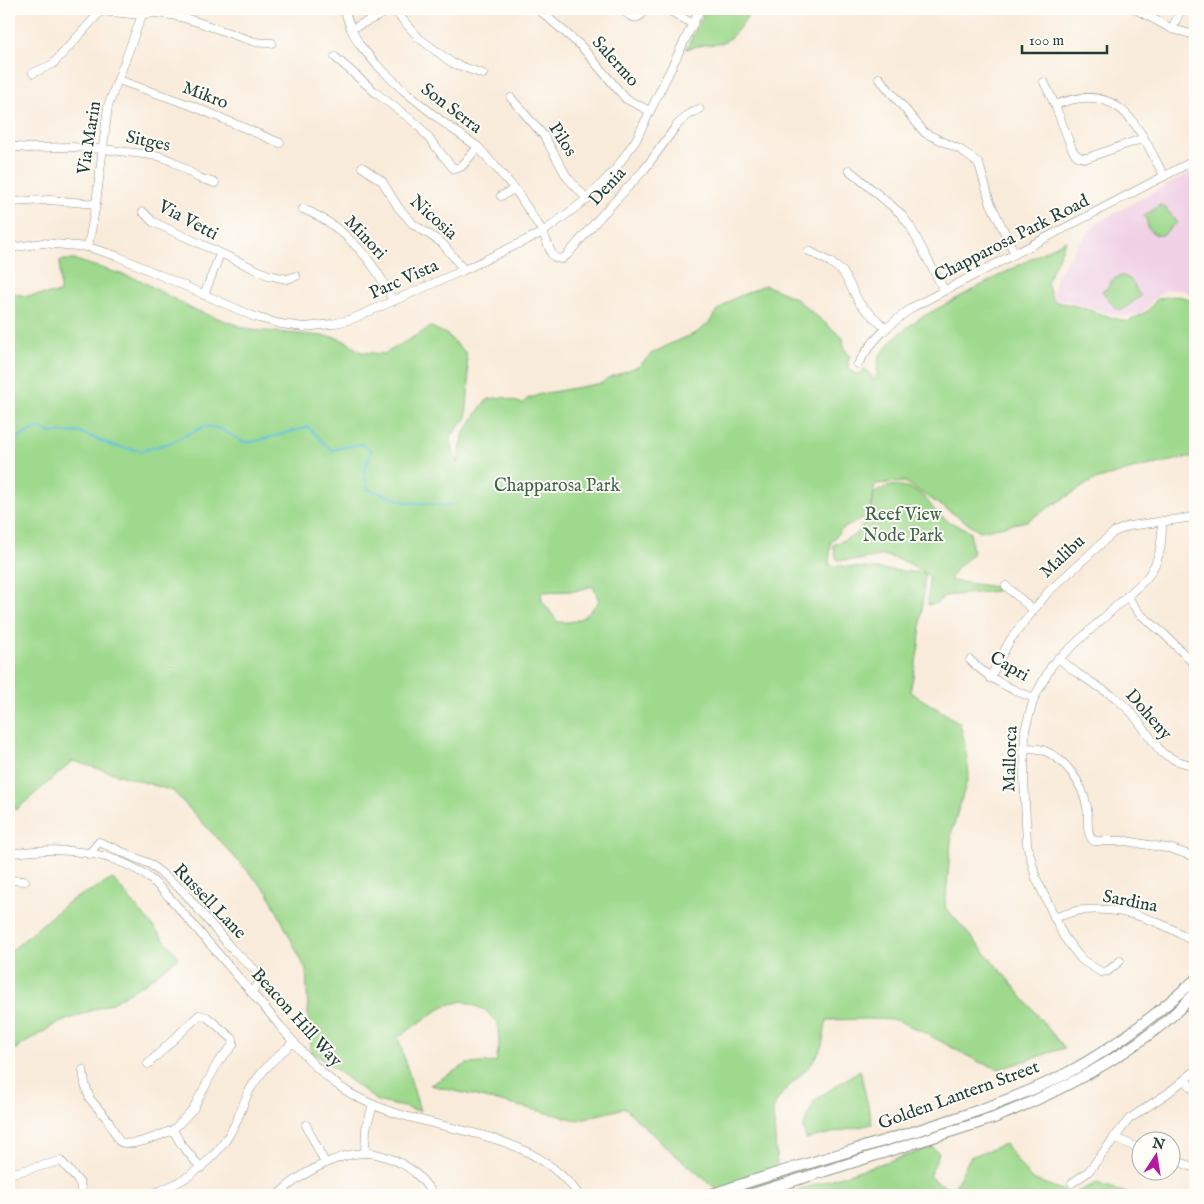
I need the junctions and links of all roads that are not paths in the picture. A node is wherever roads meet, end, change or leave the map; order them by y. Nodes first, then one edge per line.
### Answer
1 (344, 9) edge
2 (393, 9) edge
3 (538, 9) edge
4 (621, 9) edge
5 (647, 9) edge
6 (667, 9) edge
7 (700, 9) edge
8 (1135, 9) edge
9 (1181, 9) edge
10 (141, 12) edge
11 (693, 24) junction
12 (351, 29) junction
13 (1172, 29) junction
14 (1195, 35) edge
15 (272, 43) dead end
16 (335, 57) dead end
17 (33, 73) dead end
18 (483, 74) dead end
19 (879, 78) dead end
20 (118, 80) junction
21 (1044, 82) dead end
22 (511, 98) dead end
23 (1055, 105) junction
24 (699, 109) dead end
25 (650, 111) junction
26 (1144, 138) junction
27 (280, 143) dead end
28 (9, 146) edge
29 (478, 147) junction
30 (103, 149) junction
31 (1195, 160) edge
32 (362, 167) dead end
33 (849, 170) dead end
34 (1164, 176) junction
35 (215, 183) dead end
36 (515, 189) junction
37 (501, 196) dead end
38 (587, 199) junction
39 (9, 202) edge
40 (96, 204) junction
41 (303, 209) dead end
42 (143, 212) dead end
43 (543, 232) junction
44 (88, 247) junction
45 (9, 248) edge
46 (808, 251) dead end
47 (220, 254) junction
48 (1016, 254) junction
49 (464, 270) junction
50 (296, 276) dead end
51 (944, 290) junction
52 (204, 295) junction
53 (393, 301) junction
54 (885, 328) junction
55 (858, 364) dead end
56 (1195, 517) edge
57 (1162, 521) junction
58 (1006, 586) dead end
59 (1127, 596) junction
60 (1033, 610) junction
61 (1058, 658) junction
62 (970, 660) dead end
63 (1195, 665) edge
64 (990, 678) junction
65 (1034, 698) junction
66 (1023, 748) junction
67 (1195, 766) edge
68 (9, 854) edge
69 (89, 854) junction
70 (1195, 857) edge
71 (9, 880) edge
72 (25, 881) dead end
73 (1054, 918) junction
74 (1195, 943) edge
75 (1120, 961) dead end
76 (1195, 980) edge
77 (251, 992) junction
78 (1195, 994) edge
79 (294, 1042) junction
80 (148, 1064) dead end
81 (83, 1070) dead end
82 (1195, 1071) edge
83 (1185, 1080) junction
84 (1195, 1091) edge
85 (373, 1106) junction
86 (306, 1125) dead end
87 (173, 1130) junction
88 (1114, 1137) junction
89 (1132, 1145) edge
90 (365, 1153) junction
91 (325, 1163) junction
92 (1182, 1163) edge
93 (201, 1168) junction
94 (1195, 1168) edge
95 (9, 1174) edge
96 (1072, 1183) dead end
97 (82, 1195) edge
98 (148, 1195) edge
99 (278, 1195) edge
100 (434, 1195) edge
101 (579, 1195) edge
102 (710, 1195) edge
103 (749, 1195) edge

1 - 12 street, Son Serra
2 - 12 street
2 - 18 street
3 - 25 street, Salermo
4 - 5 street
6 - 11 street
7 - 11 street, Parc Vista
8 - 13 street
9 - 13 street
10 - 15 street
10 - 17 street
10 - 20 street, Via Marin
11 - 25 street, Parc Vista
12 - 29 street, Son Serra
13 - 14 street
16 - 29 street
19 - 48 street
20 - 27 street, Mikro
20 - 30 street, Via Marin
21 - 23 street
22 - 38 street, Pilos
23 - 26 street
23 - 26 street
24 - 43 street, Denia
25 - 38 street, Parc Vista
26 - 34 street
28 - 30 street, Sitges
29 - 36 street, Son Serra
30 - 35 street, Sitges
30 - 40 street, Via Marin
31 - 34 street, Chapparosa Park Road
32 - 49 street, Nicosia
33 - 51 street
34 - 48 street, Chapparosa Park Road
36 - 37 street
36 - 43 street, Son Serra
38 - 43 street, Parc Vista
39 - 40 street
40 - 44 street, Via Marin
41 - 53 street, Minori
42 - 47 street, Via Vetti
43 - 49 street, Parc Vista
44 - 45 street, Parc Vista
44 - 52 street, Parc Vista
46 - 54 street
47 - 50 street, Via Vetti
47 - 52 street, Via Vetti
48 - 51 street, Chapparosa Park Road
49 - 53 street, Parc Vista
51 - 54 street, Chapparosa Park Road
52 - 53 street, Parc Vista
54 - 55 street, Chapparosa Park Road
56 - 57 street, Malibu
57 - 59 street, Mallorca
57 - 60 street, Malibu
58 - 60 street
59 - 61 street, Mallorca
59 - 63 street
60 - 64 street, Malibu
61 - 65 street, Mallorca
61 - 67 street, Doheny
62 - 64 street, Capri
64 - 65 street, Capri
65 - 66 street, Mallorca
66 - 70 street
66 - 73 street, Mallorca
68 - 69 street, Beacon Hill Way
69 - 77 street, Beacon Hill Way
69 - 77 street, Russell Lane
71 - 72 street
73 - 74 street, Sardina
73 - 75 street, Mallorca
76 - 102 main road, Golden Lantern Street
77 - 79 street, Beacon Hill Way
78 - 103 main road, Golden Lantern Street
79 - 85 street, Beacon Hill Way
79 - 93 street
80 - 87 street
81 - 87 street
82 - 83 street
83 - 84 street
83 - 88 street
85 - 90 street
85 - 101 street, Beacon Hill Way
86 - 91 street
87 - 93 street
88 - 89 street
88 - 96 street
90 - 91 street
90 - 100 street
91 - 99 street
92 - 94 street
93 - 98 street
95 - 97 street

